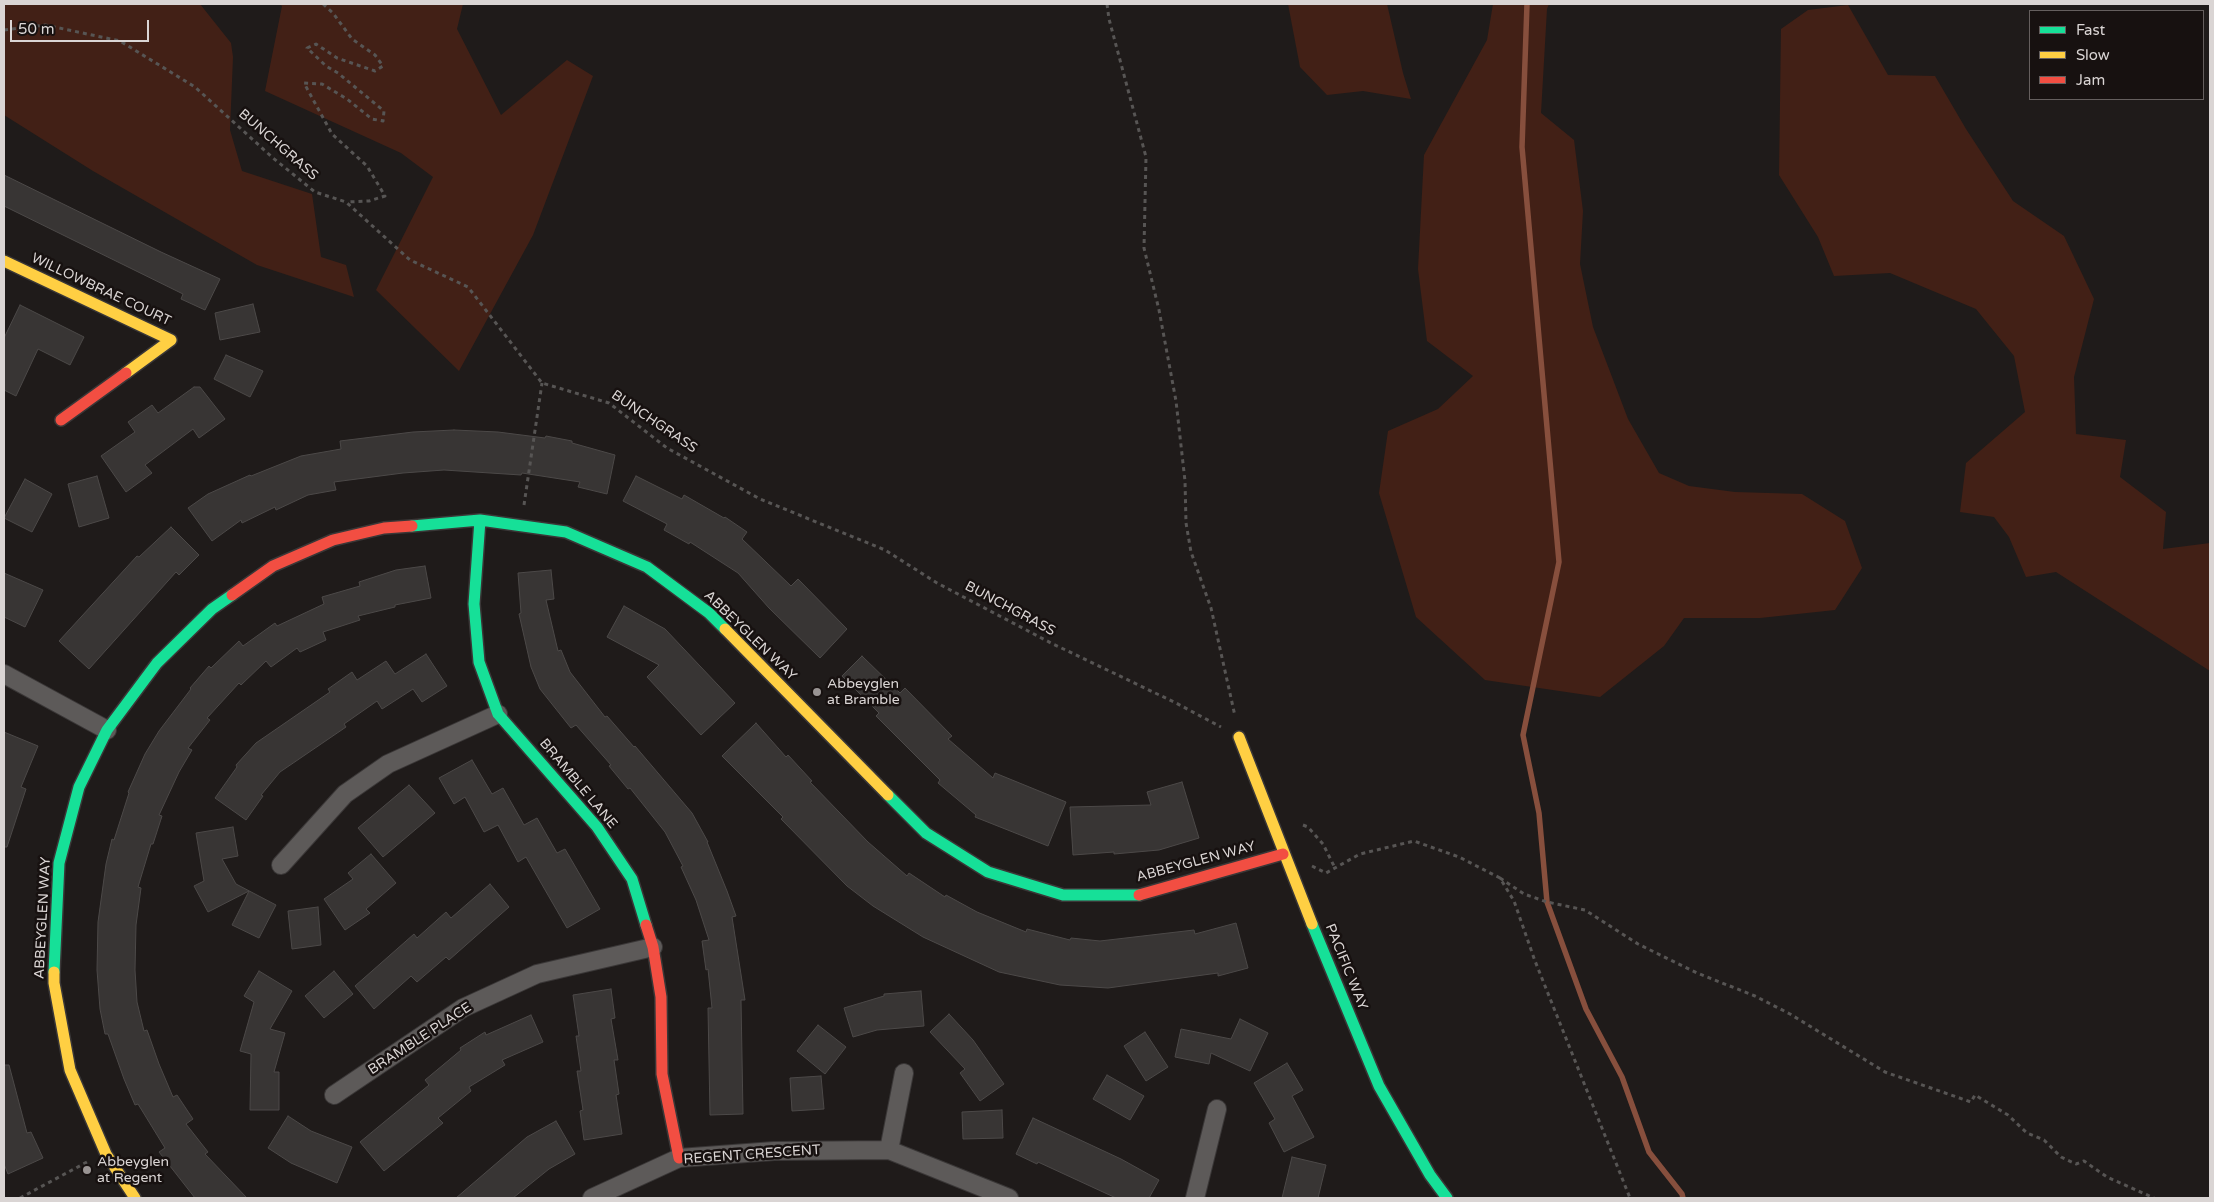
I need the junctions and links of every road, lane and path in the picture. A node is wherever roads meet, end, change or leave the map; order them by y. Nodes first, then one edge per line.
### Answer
1 (323, 4) edge
2 (1107, 4) edge
3 (4, 30) edge
4 (346, 202) junction
5 (4, 261) edge
6 (542, 383) junction
7 (61, 420) dead end
8 (480, 520) junction
9 (521, 526) junction
10 (4, 674) edge
11 (498, 714) junction
12 (107, 730) junction
13 (1239, 737) junction
14 (1303, 825) dead end
15 (1283, 854) junction
16 (281, 865) dead end
17 (1309, 865) dead end
18 (1335, 868) junction
19 (1500, 878) junction
20 (653, 947) junction
21 (904, 1073) dead end
22 (334, 1095) dead end
23 (1217, 1109) dead end
24 (889, 1150) junction
25 (679, 1158) junction
26 (88, 1162) dead end
27 (20, 1198) edge
28 (135, 1198) edge
29 (592, 1198) edge
30 (1009, 1198) edge
31 (1195, 1198) edge
32 (1447, 1198) edge
33 (1630, 1198) edge
34 (2154, 1198) edge

1 - 4 path
2 - 13 path
3 - 4 path, BUNCHGRASS
4 - 6 path, BUNCHGRASS
5 - 7 street, WILLOWBRAE COURT
6 - 9 path
6 - 13 path, BUNCHGRASS
8 - 9 street, ABBEYGLEN WAY
8 - 11 street, BRAMBLE LANE
8 - 12 street, ABBEYGLEN WAY
9 - 15 street, ABBEYGLEN WAY
10 - 12 street
11 - 16 street
11 - 20 street, BRAMBLE LANE
12 - 28 street, ABBEYGLEN WAY
13 - 15 street, PACIFIC WAY
14 - 18 path
15 - 32 street, PACIFIC WAY
17 - 18 path
18 - 19 path
19 - 33 path
19 - 34 path
20 - 22 street, BRAMBLE PLACE
20 - 25 street, BRAMBLE LANE
21 - 24 street
23 - 31 street
24 - 25 street, REGENT CRESCENT
24 - 30 street, REGENT CRESCENT
25 - 29 street, REGENT CRESCENT
26 - 27 path

